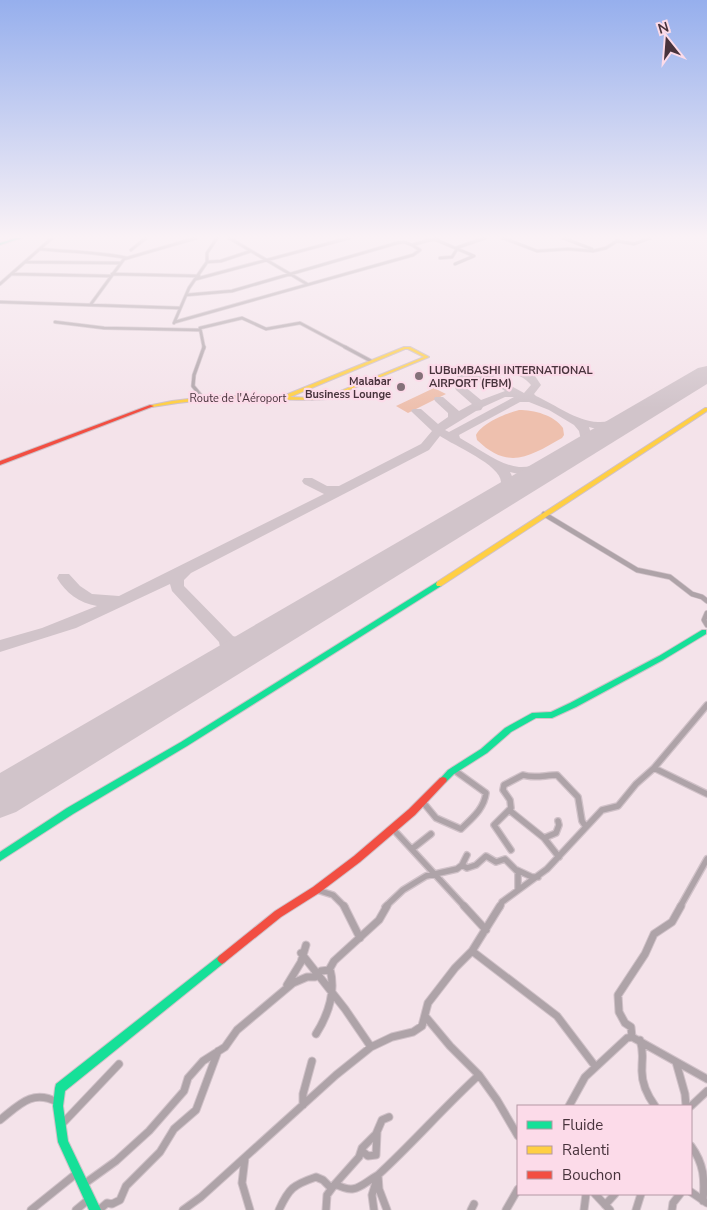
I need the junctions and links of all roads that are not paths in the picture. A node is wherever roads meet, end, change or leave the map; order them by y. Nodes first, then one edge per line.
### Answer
1 (98, 294) edge
2 (193, 294) edge
3 (271, 294) edge
4 (186, 295) joint
5 (0, 302) edge
6 (91, 304) junction
7 (180, 308) junction
8 (55, 322) dead end
9 (175, 322) junction
10 (172, 329) junction
11 (200, 330) junction
12 (371, 361) junction
13 (202, 396) junction
14 (283, 398) junction
15 (707, 409) edge
16 (0, 463) edge
17 (544, 514) junction
18 (707, 601) edge
19 (707, 613) edge
20 (706, 629) edge
21 (707, 705) edge
22 (654, 768) junction
23 (454, 770) junction
24 (707, 794) edge
25 (422, 802) junction
26 (509, 810) junction
27 (558, 821) dead end
28 (586, 827) junction
29 (393, 829) junction
30 (431, 834) dead end
31 (544, 838) junction
32 (412, 849) junction
33 (511, 850) dead end
34 (467, 855) dead end
35 (0, 857) edge
36 (559, 857) junction
37 (707, 859) edge
38 (462, 865) junction
39 (516, 869) junction
40 (436, 874) junction
41 (539, 876) junction
42 (316, 890) junction
43 (518, 890) junction
44 (486, 930) junction
45 (360, 938) junction
46 (306, 945) dead end
47 (302, 952) junction
48 (472, 952) junction
49 (330, 969) junction
50 (317, 975) junction
51 (287, 986) junction
52 (331, 992) junction
53 (425, 1016) junction
54 (316, 1034) dead end
55 (632, 1037) junction
56 (640, 1040) junction
57 (371, 1047) junction
58 (218, 1052) junction
59 (674, 1060) junction
60 (312, 1061) dead end
61 (119, 1064) dead end
62 (595, 1066) junction
63 (479, 1075) junction
64 (707, 1079) edge
65 (707, 1091) edge
66 (58, 1103) junction
67 (303, 1105) junction
68 (570, 1105) edge
69 (654, 1105) edge
70 (686, 1105) edge
71 (692, 1105) edge
72 (389, 1117) dead end
73 (0, 1120) edge
74 (60, 1127) junction
75 (377, 1131) junction
76 (517, 1132) edge
77 (692, 1147) edge
78 (362, 1151) junction
79 (245, 1158) junction
80 (78, 1172) junction
81 (377, 1178) junction
82 (84, 1184) junction
83 (333, 1186) junction
84 (517, 1192) edge
85 (692, 1193) edge
86 (586, 1195) edge
87 (596, 1195) edge
88 (614, 1195) edge
89 (642, 1195) edge
90 (677, 1195) edge
91 (90, 1198) junction
92 (705, 1202) edge
93 (608, 1207) edge
94 (325, 1209) edge
95 (510, 1209) edge
96 (31, 1210) edge
97 (76, 1210) edge
98 (97, 1210) edge
99 (183, 1210) edge
100 (250, 1210) edge
101 (279, 1210) edge
102 (374, 1210) edge
103 (387, 1210) edge
104 (584, 1210) edge
105 (636, 1210) edge
106 (672, 1210) edge

1 - 6 street
2 - 4 street
3 - 9 street
4 - 7 street
5 - 6 street
6 - 7 street
7 - 9 street
8 - 10 street
9 - 10 street
10 - 11 street
11 - 12 street
11 - 13 street
12 - 14 main road
12 - 14 main road, Route de l'Aéroport
13 - 14 main road, Route de l'Aéroport
13 - 16 main road, Route de l'Aéroport
15 - 17 main road
17 - 18 street
17 - 35 main road
19 - 20 street
20 - 23 main road
21 - 22 street
22 - 24 street
22 - 28 street
23 - 25 main road
23 - 25 street
25 - 29 main road
26 - 28 street
26 - 31 street
26 - 33 street
27 - 31 street
28 - 36 street
29 - 32 street
29 - 42 main road
30 - 32 street
31 - 36 street
32 - 40 street
34 - 38 street
36 - 41 street
37 - 55 street
38 - 39 street
38 - 40 street
39 - 41 street
39 - 43 street
40 - 44 street
40 - 45 street
41 - 43 street
42 - 45 street
42 - 66 main road
43 - 44 street
44 - 48 street
45 - 49 street
46 - 47 street
47 - 50 street
47 - 51 street
48 - 53 street
48 - 62 street
49 - 50 street
49 - 52 street
50 - 51 street
50 - 52 street
51 - 58 street
52 - 54 street
52 - 57 street
53 - 57 street
53 - 63 street
55 - 56 street
55 - 62 street
56 - 59 street
56 - 69 street
57 - 67 street
58 - 82 street
58 - 98 street
59 - 64 street
59 - 70 street
60 - 67 street
61 - 74 street
62 - 68 street
63 - 76 street
63 - 81 street
65 - 71 street
66 - 73 street
66 - 74 main road
67 - 79 street
72 - 75 street
74 - 80 main road
75 - 78 street
75 - 78 street
77 - 92 street
78 - 83 street
79 - 99 street
79 - 100 street
80 - 82 main road
80 - 96 street
81 - 83 street
81 - 102 street
81 - 103 street
82 - 91 main road
83 - 94 street
83 - 101 street
84 - 95 street
85 - 92 street
86 - 104 street
87 - 93 street
88 - 93 street
89 - 105 street
90 - 106 street
91 - 97 street
91 - 98 main road

